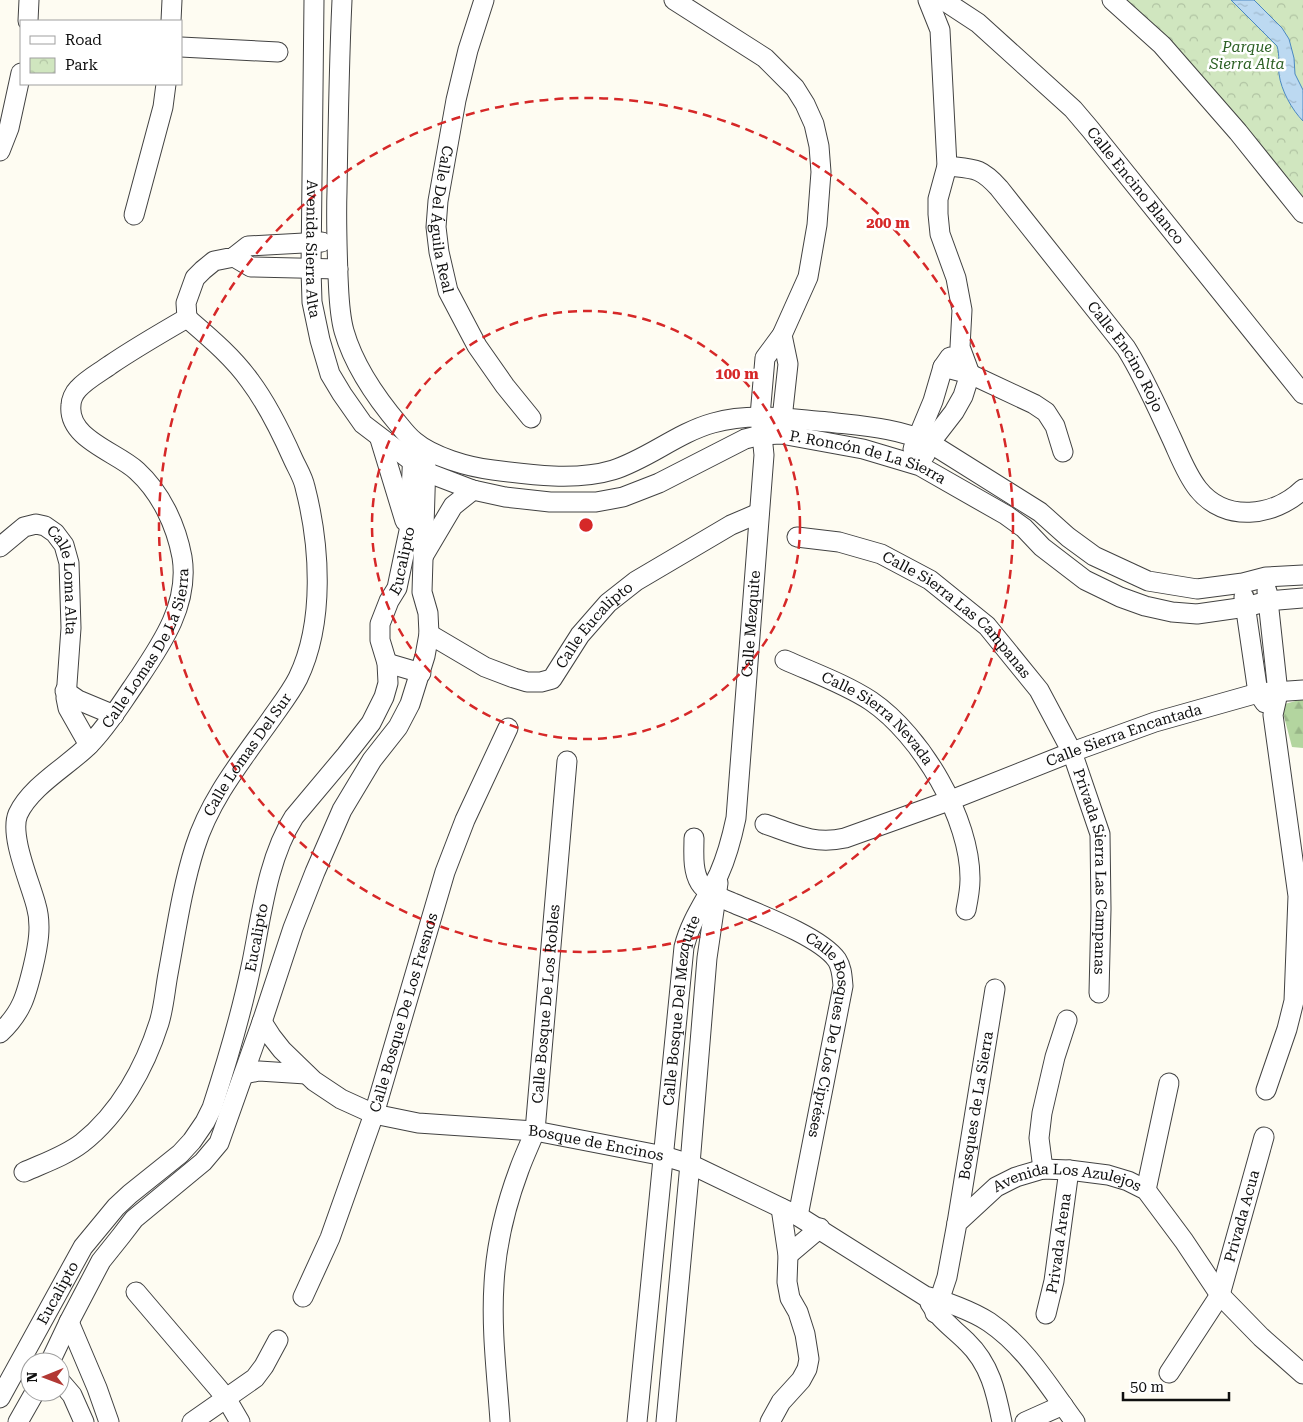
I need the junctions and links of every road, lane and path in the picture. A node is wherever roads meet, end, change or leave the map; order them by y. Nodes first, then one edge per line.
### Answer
1 (29, 0) edge
2 (172, 0) edge
3 (314, 0) edge
4 (342, 0) edge
5 (484, 0) edge
6 (674, 0) edge
7 (928, 0) edge
8 (943, 0) edge
9 (1112, 0) edge
10 (28, 20) edge
11 (171, 20) edge
12 (978, 22) junction
13 (940, 30) junction
14 (182, 47) edge
15 (278, 52) dead end
16 (20, 78) edge
17 (166, 85) edge
18 (0, 151) edge
19 (947, 166) junction
20 (1303, 213) edge
21 (134, 215) dead end
22 (336, 241) junction
23 (311, 242) junction
24 (234, 257) junction
25 (311, 269) junction
26 (338, 269) junction
27 (187, 318) junction
28 (782, 335) junction
29 (960, 347) junction
30 (943, 367) junction
31 (970, 374) junction
32 (1303, 394) edge
33 (760, 416) junction
34 (531, 418) dead end
35 (782, 425) junction
36 (761, 435) junction
37 (380, 439) junction
38 (924, 440) junction
39 (420, 445) junction
40 (1063, 452) dead end
41 (764, 455) junction
42 (914, 463) junction
43 (419, 467) junction
44 (1303, 488) edge
45 (473, 490) junction
46 (759, 513) junction
47 (408, 530) junction
48 (797, 537) dead end
49 (0, 547) edge
50 (422, 559) junction
51 (1303, 574) edge
52 (1266, 577) junction
53 (1243, 583) junction
54 (397, 588) junction
55 (422, 592) junction
56 (1303, 598) edge
57 (1268, 602) junction
58 (1246, 607) junction
59 (429, 634) junction
60 (785, 660) dead end
61 (387, 663) junction
62 (421, 673) junction
63 (1303, 690) edge
64 (65, 691) junction
65 (1258, 693) junction
66 (1278, 693) junction
67 (114, 715) junction
68 (1273, 715) junction
69 (508, 728) dead end
70 (89, 745) junction
71 (1072, 752) junction
72 (567, 761) dead end
73 (738, 792) joint
74 (951, 800) junction
75 (765, 824) dead end
76 (694, 838) dead end
77 (712, 893) junction
78 (1301, 895) edge
79 (966, 910) dead end
80 (995, 988) dead end
81 (1099, 993) dead end
82 (1067, 1020) dead end
83 (262, 1022) junction
84 (0, 1033) edge
85 (244, 1074) junction
86 (306, 1074) junction
87 (1169, 1084) dead end
88 (1266, 1090) dead end
89 (374, 1114) junction
90 (535, 1131) junction
91 (1264, 1136) dead end
92 (664, 1156) junction
93 (690, 1164) junction
94 (1043, 1169) junction
95 (1069, 1170) junction
96 (24, 1172) dead end
97 (1146, 1190) junction
98 (781, 1208) junction
99 (798, 1216) junction
100 (957, 1223) junction
101 (820, 1228) junction
102 (788, 1255) junction
103 (136, 1292) dead end
104 (1220, 1295) junction
105 (303, 1297) dead end
106 (934, 1303) junction
107 (1046, 1314) dead end
108 (68, 1322) junction
109 (278, 1340) dead end
110 (54, 1352) edge
111 (1169, 1373) dead end
112 (1303, 1374) edge
113 (97, 1388) junction
114 (70, 1394) edge
115 (0, 1398) edge
116 (226, 1398) junction
117 (75, 1401) junction
118 (29, 1402) edge
119 (1063, 1405) junction
120 (500, 1421) edge
121 (18, 1422) edge
122 (84, 1422) edge
123 (109, 1422) edge
124 (192, 1422) edge
125 (240, 1422) edge
126 (637, 1422) edge
127 (666, 1422) edge
128 (770, 1422) edge
129 (1002, 1422) edge
130 (1024, 1422) edge
131 (1076, 1422) edge

1 - 10 street
2 - 11 street
3 - 23 street, Avenida Sierra Alta
4 - 22 street, Avenida Sierra Alta
5 - 34 street, Calle Del Águila Real
6 - 28 street
7 - 13 street
8 - 12 street, Calle Encino Blanco
9 - 20 street
12 - 13 street
12 - 32 street, Calle Encino Blanco
13 - 19 street
14 - 15 street
16 - 18 street
17 - 21 street
19 - 29 street
19 - 44 street, Calle Encino Rojo
22 - 23 street
22 - 26 street, Avenida Sierra Alta
23 - 24 street
23 - 25 street, Avenida Sierra Alta
24 - 25 street
24 - 27 street
25 - 26 street
25 - 37 street, Avenida Sierra Alta
26 - 39 street, Avenida Sierra Alta
27 - 67 street, Calle Lomas De La Sierra
27 - 96 street, Calle Lomas Del Sur
28 - 33 street, Calle Mezquite
28 - 35 street
29 - 30 street
29 - 31 street
30 - 31 street
30 - 38 street
31 - 38 street
31 - 40 street
33 - 35 street, P. Roncón de La Sierra
33 - 36 street, Calle Mezquite
33 - 39 street, P. Roncón de La Sierra
35 - 36 street, P. Roncón de La Sierra
35 - 38 street, P. Roncón de La Sierra
35 - 41 street
35 - 42 street, P. Roncón de La Sierra
36 - 41 street, Calle Mezquite
36 - 45 street, P. Roncón de La Sierra
37 - 43 street, Avenida Sierra Alta
37 - 47 street
38 - 42 street
38 - 53 street, P. Roncón de La Sierra
39 - 43 street, Eucalipto
41 - 46 street, Calle Mezquite
42 - 58 street, P. Roncón de La Sierra
43 - 45 street, P. Roncón de La Sierra
43 - 47 street, Eucalipto
43 - 50 street, Eucalipto
45 - 50 street
46 - 59 street, Calle Eucalipto
46 - 73 street, Calle Mezquite
47 - 54 street, Eucalipto
48 - 71 street, Calle Sierra Las Campanas
49 - 64 street, Calle Loma Alta
50 - 55 street, Eucalipto
51 - 52 street, P. Roncón de La Sierra
52 - 53 street, P. Roncón de La Sierra
52 - 57 street
53 - 58 street
54 - 55 street
54 - 61 street, Eucalipto
55 - 59 street, Eucalipto
56 - 57 street, P. Roncón de La Sierra
57 - 58 street, P. Roncón de La Sierra
57 - 66 street
58 - 65 street
59 - 62 street, Eucalipto
60 - 74 street, Calle Sierra Nevada
61 - 62 street
61 - 115 street, Eucalipto
62 - 83 street, Eucalipto
63 - 66 street, Calle Sierra Encantada
64 - 67 street
64 - 70 street, Calle Loma Alta
65 - 66 street, Calle Sierra Encantada
65 - 68 street
65 - 71 street, Calle Sierra Encantada
66 - 68 street
67 - 70 street, Calle Lomas De La Sierra
68 - 78 street
69 - 89 street, Calle Bosque De Los Fresnos
70 - 84 street, Calle Lomas De La Sierra
71 - 74 street, Calle Sierra Encantada
71 - 81 street, Privada Sierra Las Campanas
72 - 90 street, Calle Bosque De Los Robles
73 - 77 street, Calle Bosque Del Mezquite
74 - 75 street, Calle Sierra Encantada
74 - 79 street, Calle Sierra Nevada
76 - 77 street
77 - 92 street, Calle Bosque Del Mezquite
77 - 93 street, Calle Bosque Del Mezquite
77 - 99 street, Calle Bosques De Los Cipréses
78 - 88 street
80 - 100 street, Bosques de La Sierra
82 - 94 street
83 - 85 street, Eucalipto
83 - 86 street, Bosque de Encinos
85 - 86 street
85 - 108 street, Eucalipto
86 - 89 street, Bosque de Encinos
87 - 97 street
89 - 90 street, Bosque de Encinos
89 - 105 street, Calle Bosque De Los Fresnos
90 - 92 street, Bosque de Encinos
90 - 120 street, Calle Bosque De Los Robles
91 - 104 street, Privada Acua
92 - 93 street, Bosque de Encinos
92 - 126 street, Calle Bosque Del Mezquite
93 - 98 street, Bosque de Encinos
93 - 127 street, Calle Bosque Del Mezquite
94 - 95 street, Avenida Los Azulejos
94 - 100 street, Avenida Los Azulejos
95 - 97 street, Avenida Los Azulejos
95 - 107 street, Privada Arena
97 - 104 street, Avenida Los Azulejos
98 - 99 street, Bosque de Encinos
98 - 102 street
99 - 101 street, Bosque de Encinos
100 - 106 street
101 - 102 street
101 - 106 street, Bosque de Encinos
102 - 128 street
103 - 116 street
104 - 111 street, Privada Acua
104 - 112 street, Avenida Los Azulejos
106 - 119 street
106 - 129 street
108 - 110 street, Eucalipto
108 - 113 street
109 - 116 street
113 - 117 street
113 - 123 street
114 - 117 street
116 - 124 street
116 - 125 street
117 - 122 street
118 - 121 street
119 - 130 street
119 - 131 street

